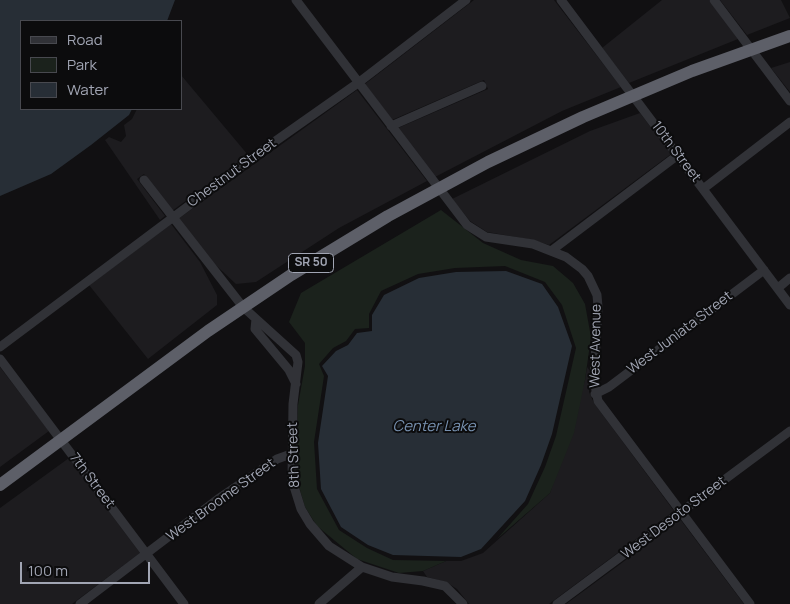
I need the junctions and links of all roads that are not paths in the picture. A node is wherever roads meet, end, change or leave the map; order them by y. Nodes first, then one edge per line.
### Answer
1 (296, 0) edge
2 (466, 0) edge
3 (561, 0) edge
4 (714, 0) edge
5 (790, 36) edge
6 (752, 50) junction
7 (358, 83) junction
8 (482, 86) dead end
9 (633, 96) junction
10 (790, 101) edge
11 (790, 122) edge
12 (391, 126) junction
13 (678, 155) junction
14 (144, 180) dead end
15 (439, 189) junction
16 (703, 189) junction
17 (172, 217) junction
18 (551, 251) junction
19 (764, 270) junction
20 (790, 278) edge
21 (778, 288) junction
22 (790, 305) edge
23 (243, 307) junction
24 (256, 319) junction
25 (0, 347) edge
26 (0, 359) edge
27 (296, 384) junction
28 (595, 394) junction
29 (790, 431) edge
30 (60, 439) junction
31 (291, 454) junction
32 (0, 485) edge
33 (681, 512) junction
34 (147, 554) junction
35 (362, 567) junction
36 (80, 604) edge
37 (184, 604) edge
38 (319, 604) edge
39 (463, 604) edge
40 (557, 604) edge
41 (750, 604) edge

1 - 7 street, West Avenue
2 - 7 street, Chestnut Street
3 - 9 street, 10th Street
4 - 6 street
5 - 6 highway, SR 50
6 - 9 highway, SR 50
6 - 10 street
7 - 12 street, West Avenue
7 - 17 street, Chestnut Street
8 - 12 street
9 - 13 street, 10th Street
9 - 15 highway, SR 50
11 - 16 street
12 - 15 street, West Avenue
13 - 16 street, 10th Street
13 - 18 street
14 - 17 street, 8th Street
15 - 18 street, West Avenue
15 - 23 highway, SR 50
16 - 19 street, 10th Street
17 - 23 street, 8th Street
17 - 25 street, Chestnut Street
18 - 28 street, West Avenue
19 - 21 street, 10th Street
19 - 28 street, West Juniata Street
20 - 21 street
21 - 22 street, 10th Street
23 - 24 street, 8th Street
23 - 30 highway, SR 50
24 - 27 street, 8th Street
24 - 27 street, 8th Street
26 - 30 street, 7th Street
27 - 31 street, 8th Street
28 - 33 street, West Avenue
29 - 33 street, West Desoto Street
30 - 32 highway, SR 50
30 - 34 street, 7th Street
31 - 34 street, West Broome Street
31 - 35 street, 8th Street
33 - 40 street, West Desoto Street
33 - 41 street, West Avenue
34 - 36 street, West Broome Street
34 - 37 street, 7th Street
35 - 38 street
35 - 39 street, 8th Street

